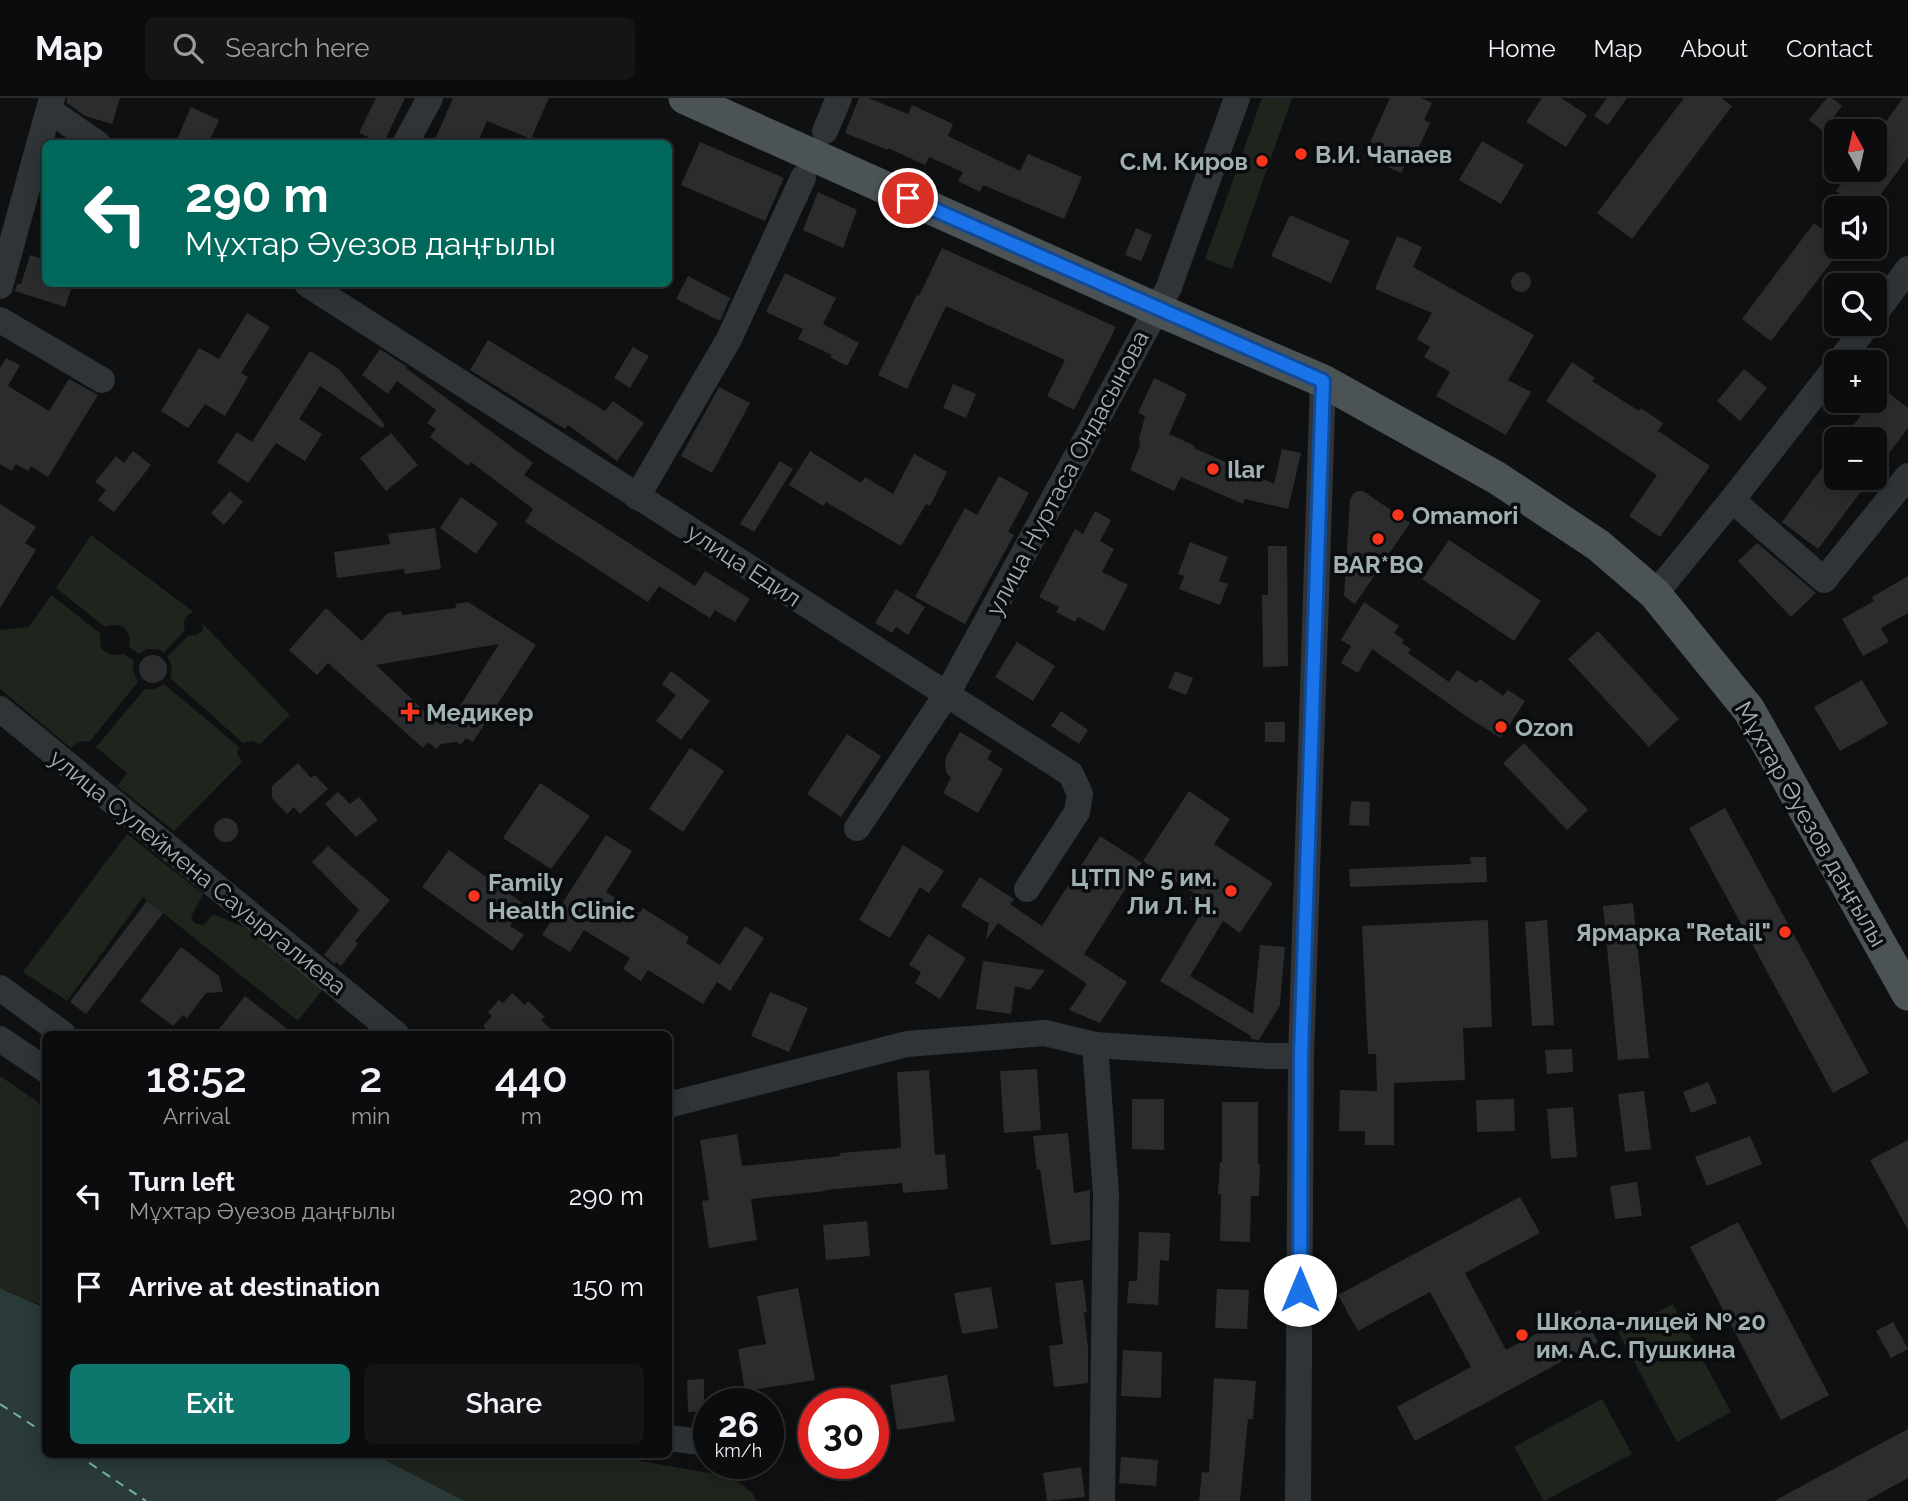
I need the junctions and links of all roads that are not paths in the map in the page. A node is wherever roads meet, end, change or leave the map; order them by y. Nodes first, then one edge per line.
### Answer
1 (430, 98) edge
2 (685, 98) edge
3 (839, 98) edge
4 (1237, 98) edge
5 (51, 104) edge
6 (825, 131) dead end
7 (93, 140) edge
8 (407, 140) edge
9 (803, 178) dead end
10 (1908, 269) edge
11 (0, 286) edge
12 (320, 287) edge
13 (1887, 297) edge
14 (1156, 309) junction
15 (0, 320) edge
16 (1859, 336) edge
17 (1848, 350) edge
18 (102, 380) dead end
19 (1323, 381) junction
20 (1824, 382) edge
21 (1908, 476) edge
22 (637, 496) junction
23 (1732, 500) junction
24 (1655, 594) junction
25 (947, 694) junction
26 (0, 709) edge
27 (857, 828) dead end
28 (1027, 889) dead end
29 (0, 988) edge
30 (1908, 993) edge
31 (59, 1031) edge
32 (392, 1031) edge
33 (0, 1038) edge
34 (1095, 1045) junction
35 (1301, 1056) junction
36 (42, 1066) edge
37 (672, 1104) edge
38 (672, 1438) edge
39 (693, 1441) edge
40 (1102, 1501) edge
41 (1298, 1501) edge

1 - 8 street
2 - 14 main road, Мұхтар Әуезов даңғылы
3 - 6 street
4 - 14 street, улица Нуртаса Ондасынова
5 - 7 street
5 - 11 street
9 - 22 street
10 - 13 street
12 - 22 street, улица Едил
14 - 19 main road, Мұхтар Әуезов даңғылы
14 - 25 street, улица Нуртаса Ондасынова
15 - 18 street
16 - 17 street
19 - 24 main road, Мұхтар Әуезов даңғылы
19 - 35 street
20 - 23 street
21 - 23 street
22 - 25 street, улица Едил
23 - 24 street
24 - 30 main road, Мұхтар Әуезов даңғылы
25 - 27 street, улица Нуртаса Ондасынова
25 - 28 street, улица Едил
26 - 32 street, улица Сулеймена Сауыргалиева
29 - 31 street
33 - 36 street
34 - 35 street
34 - 37 street
34 - 40 street
35 - 41 street
38 - 39 street

